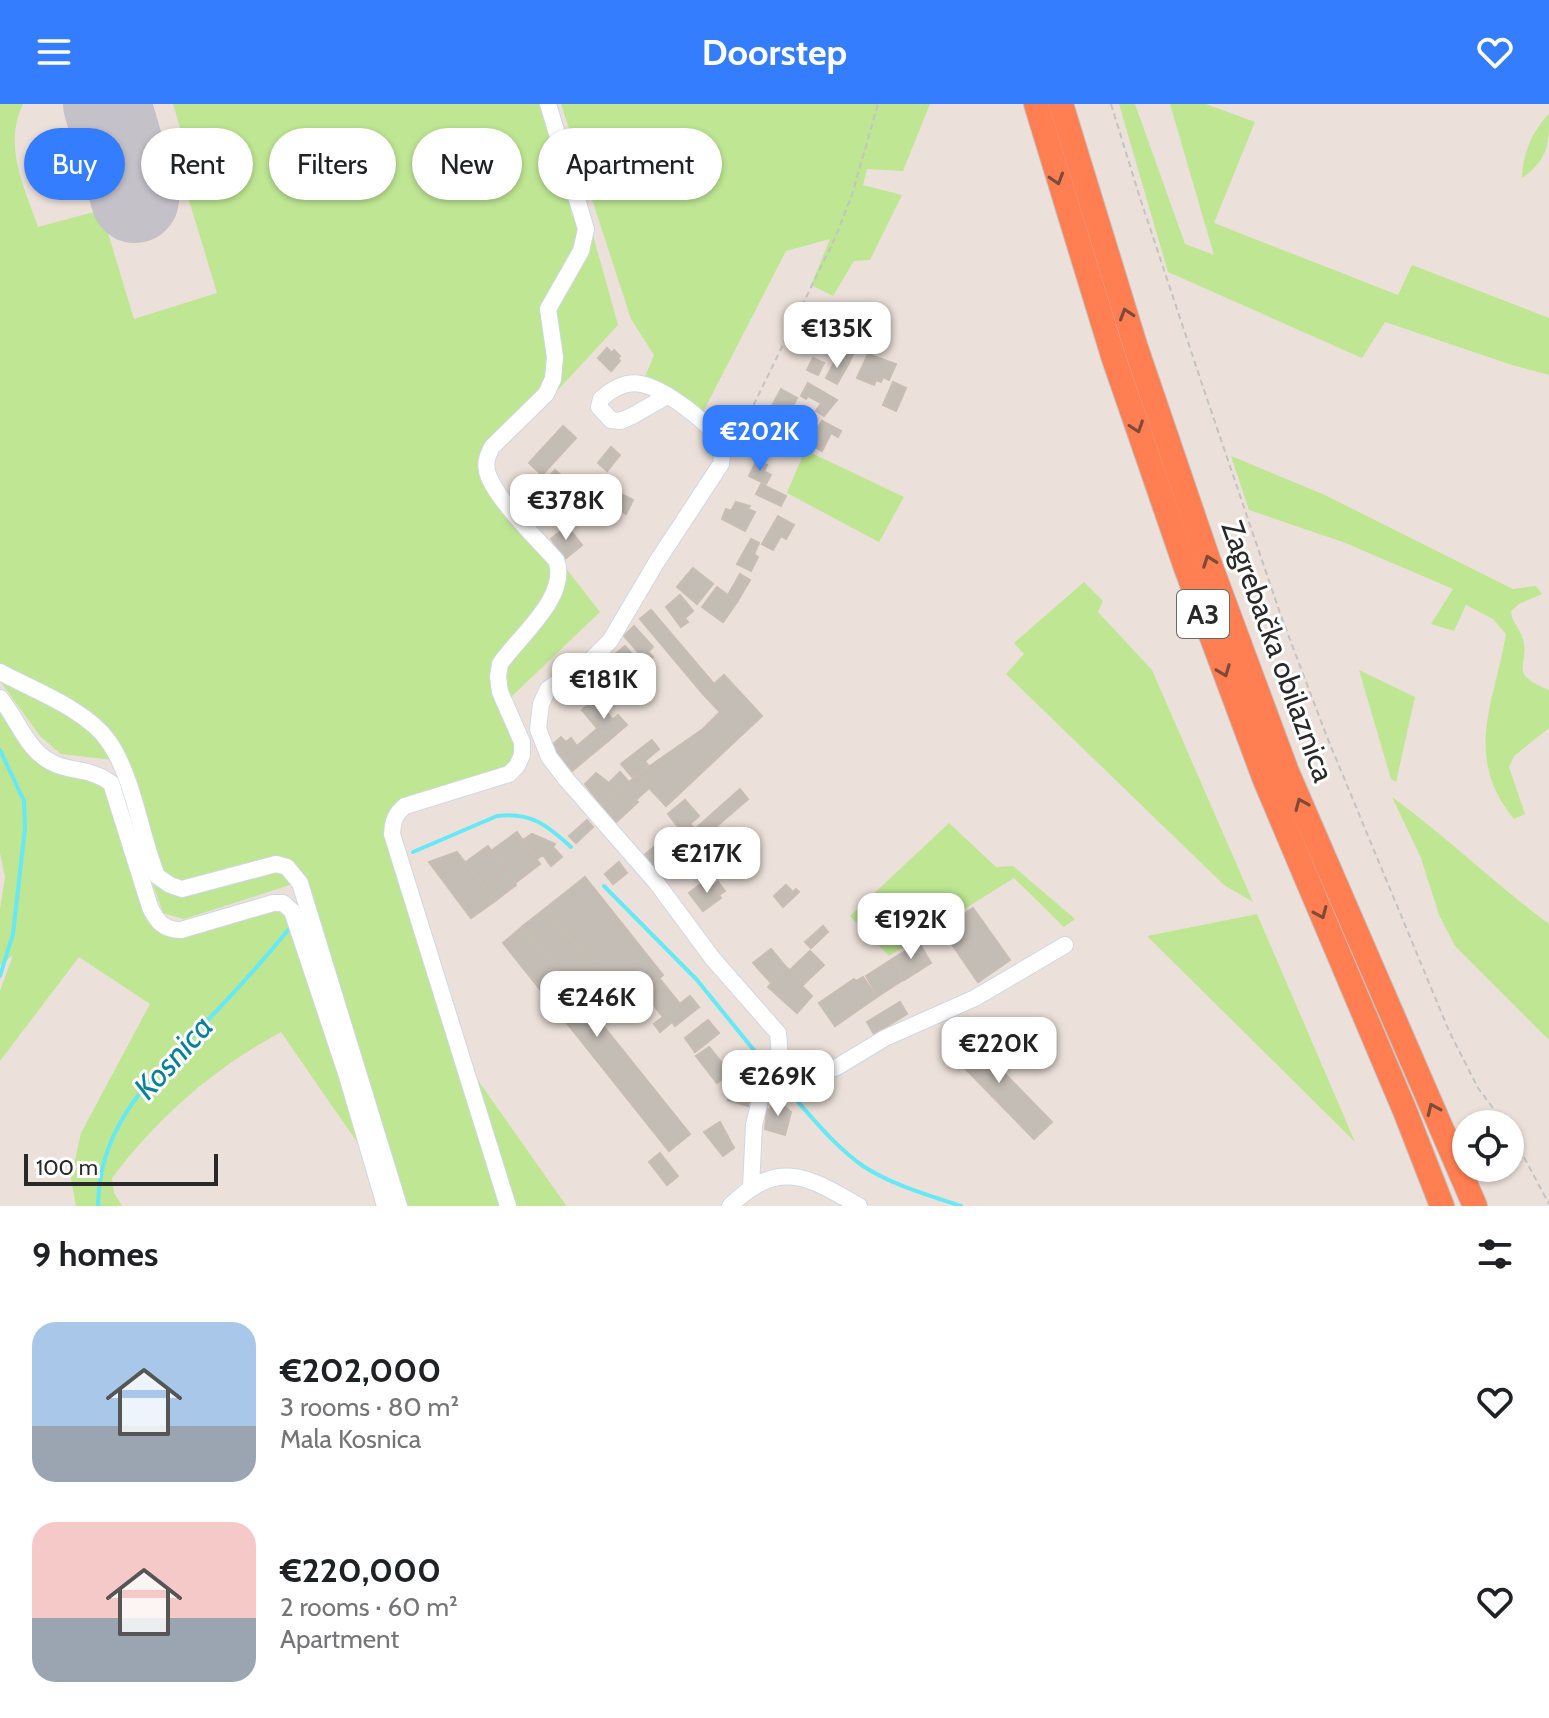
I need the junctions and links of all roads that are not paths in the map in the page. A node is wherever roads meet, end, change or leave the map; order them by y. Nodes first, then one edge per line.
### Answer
1 (548, 104) edge
2 (1036, 104) edge
3 (1061, 104) edge
4 (667, 396) dead end
5 (0, 672) edge
6 (0, 698) edge
7 (1065, 945) dead end
8 (780, 1057) junction
9 (751, 1187) junction
10 (385, 1206) edge
11 (399, 1206) edge
12 (508, 1206) edge
13 (730, 1206) edge
14 (859, 1206) edge
15 (1442, 1206) edge
16 (1475, 1206) edge

1 - 12 street
2 -> 15 highway, Zagrebačka obilaznica / A3
16 -> 3 highway, Zagrebačka obilaznica / A3
4 - 8 street
5 - 11 street
6 - 10 street
7 - 8 street
8 - 9 street
9 - 13 street
9 - 14 street

